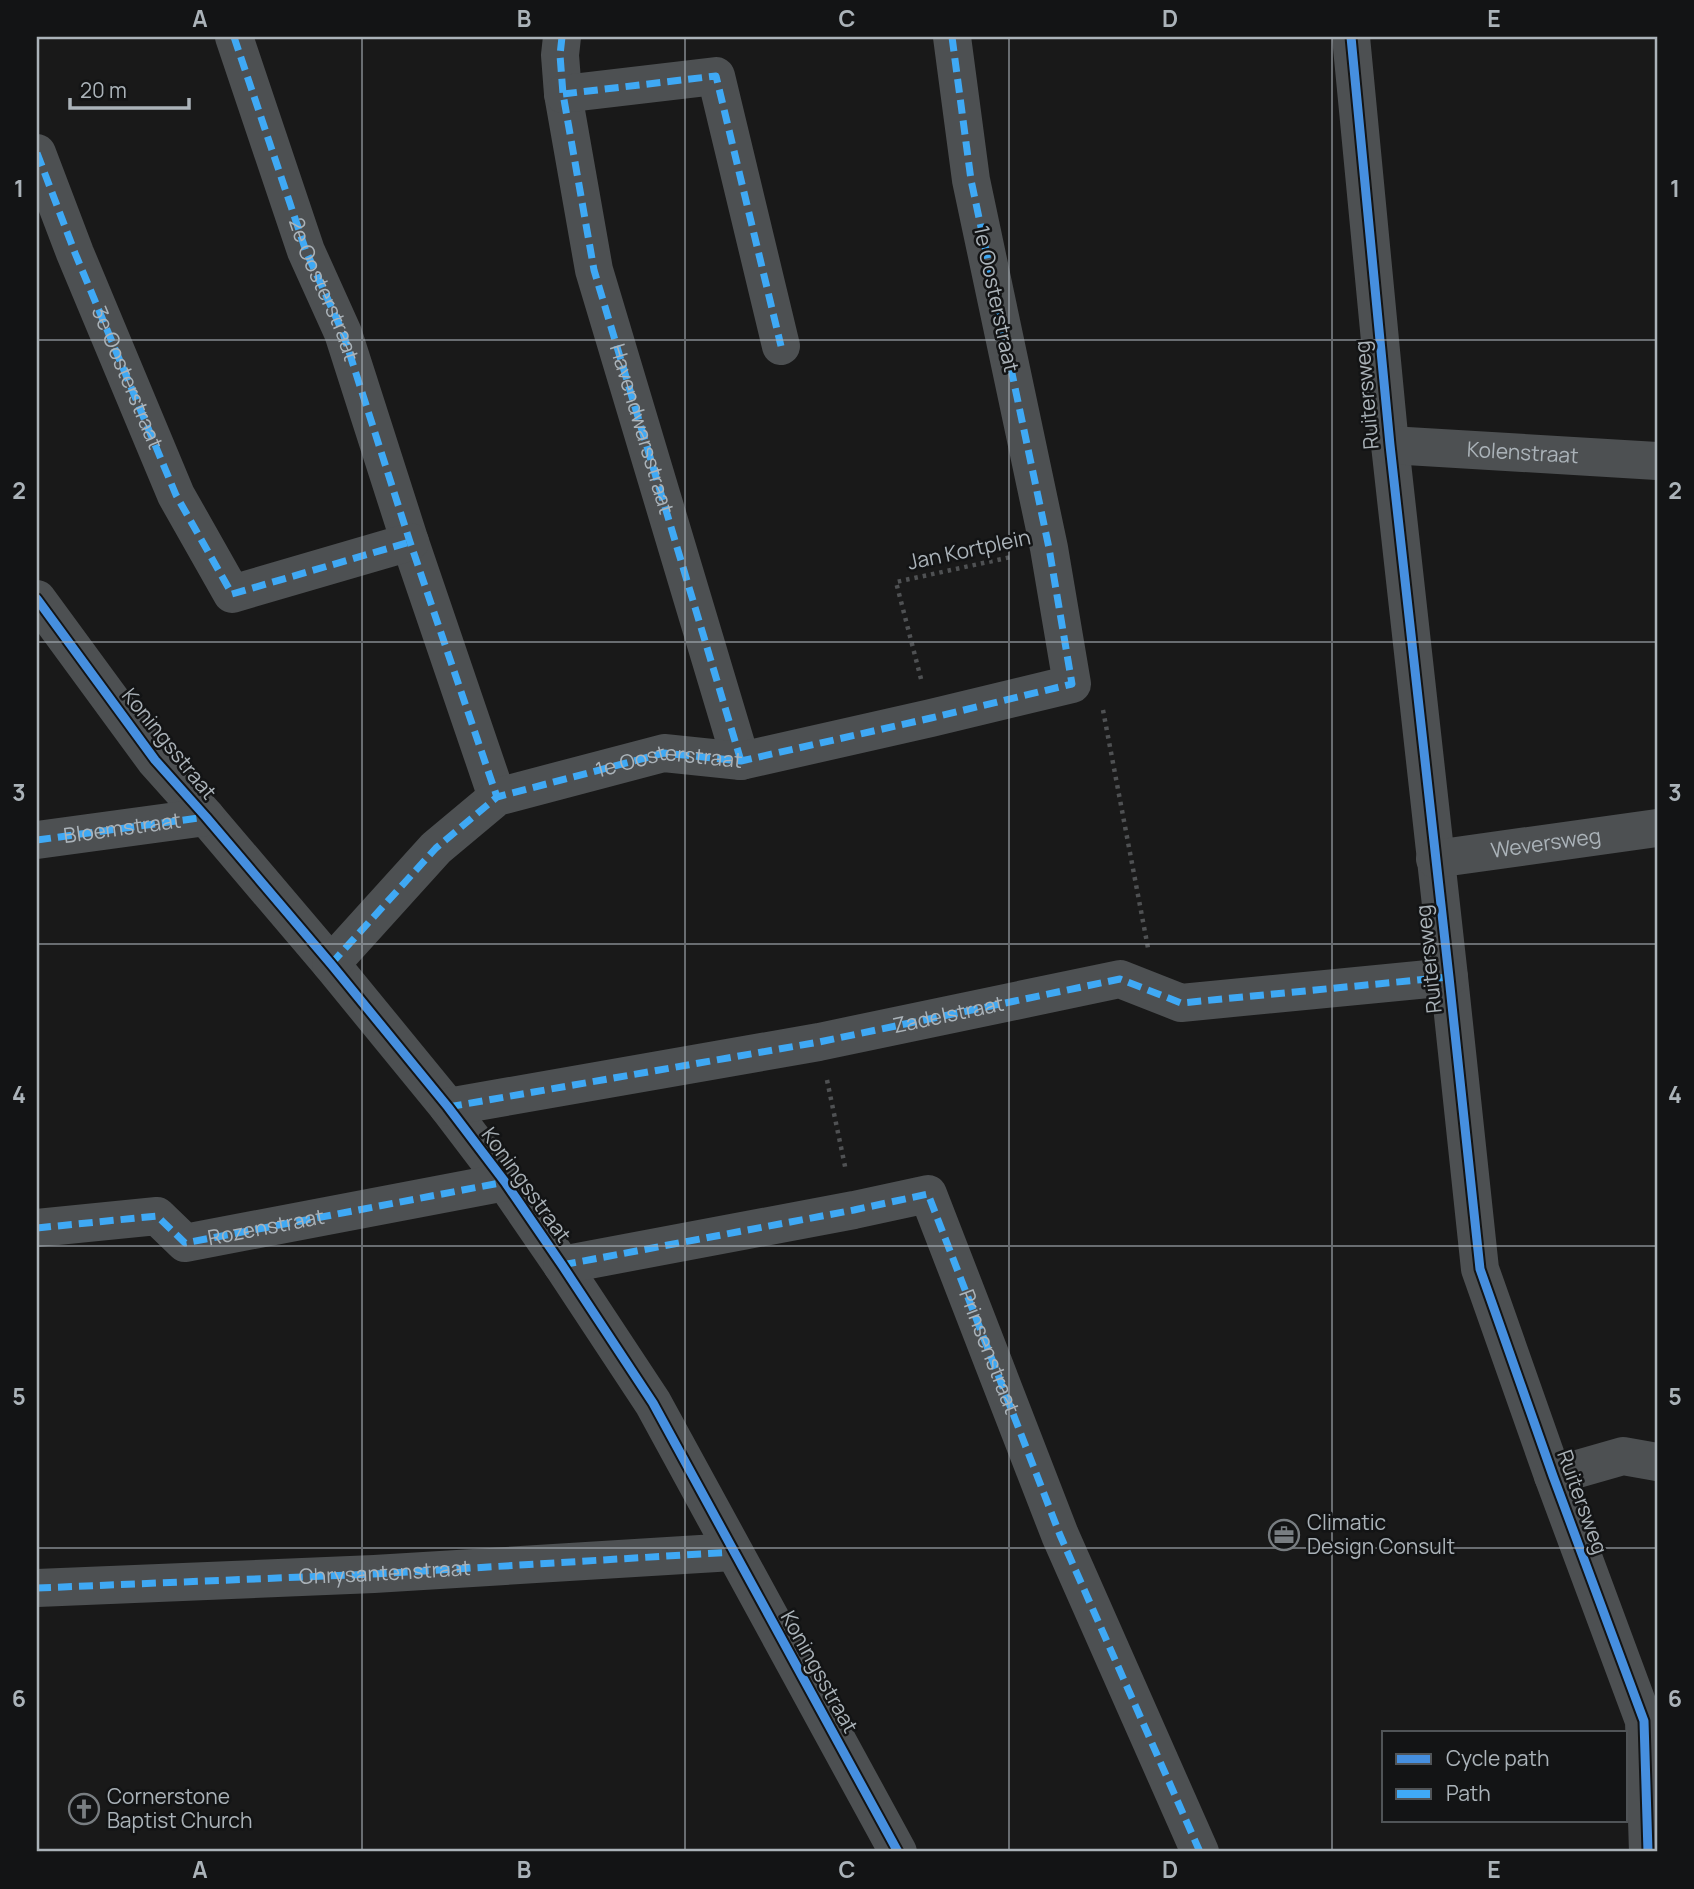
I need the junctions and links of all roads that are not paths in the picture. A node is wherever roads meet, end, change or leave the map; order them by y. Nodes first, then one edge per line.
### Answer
1 (234, 37) edge
2 (562, 37) edge
3 (952, 37) edge
4 (1351, 37) edge
5 (563, 94) junction
6 (37, 153) edge
7 (781, 346) dead end
8 (1390, 445) junction
9 (1657, 461) edge
10 (410, 542) junction
11 (37, 599) edge
12 (741, 761) junction
13 (497, 797) junction
14 (206, 817) junction
15 (1657, 828) edge
16 (37, 839) edge
17 (1435, 859) junction
18 (331, 964) junction
19 (1449, 977) junction
20 (448, 1107) junction
21 (505, 1182) junction
22 (37, 1228) edge
23 (562, 1265) junction
24 (1657, 1462) edge
25 (1553, 1476) junction
26 (733, 1552) junction
27 (37, 1588) edge
28 (898, 1852) edge
29 (1200, 1852) edge
30 (1648, 1852) edge

1 - 10 street, 2e Oosterstraat
2 - 5 street, Havendwarsstraat
3 - 12 street, 1e Oosterstraat
4 - 8 street, Ruitersweg
5 - 7 street
5 - 12 street, Havendwarsstraat
6 - 10 street, 3e Oosterstraat
8 - 9 street, Kolenstraat
8 - 17 street, Ruitersweg
10 - 13 street, 2e Oosterstraat
11 - 14 street, Koningsstraat
12 - 13 street, 1e Oosterstraat
13 - 18 street, 1e Oosterstraat
14 - 16 street, Bloemstraat
14 - 18 street, Koningsstraat
15 - 17 street, Weversweg
17 - 19 street, Ruitersweg
18 - 20 street, Koningsstraat
19 - 20 street, Zadelstraat
19 - 25 street, Ruitersweg
20 - 21 street, Koningsstraat
21 - 22 street, Rozenstraat
21 - 23 street, Koningsstraat
23 - 26 street, Koningsstraat
23 - 29 street, Prinsenstraat
24 - 25 street, Ruitersweg
25 - 30 street, Ruitersweg
26 - 27 street, Chrysantenstraat
26 - 28 street, Koningsstraat

